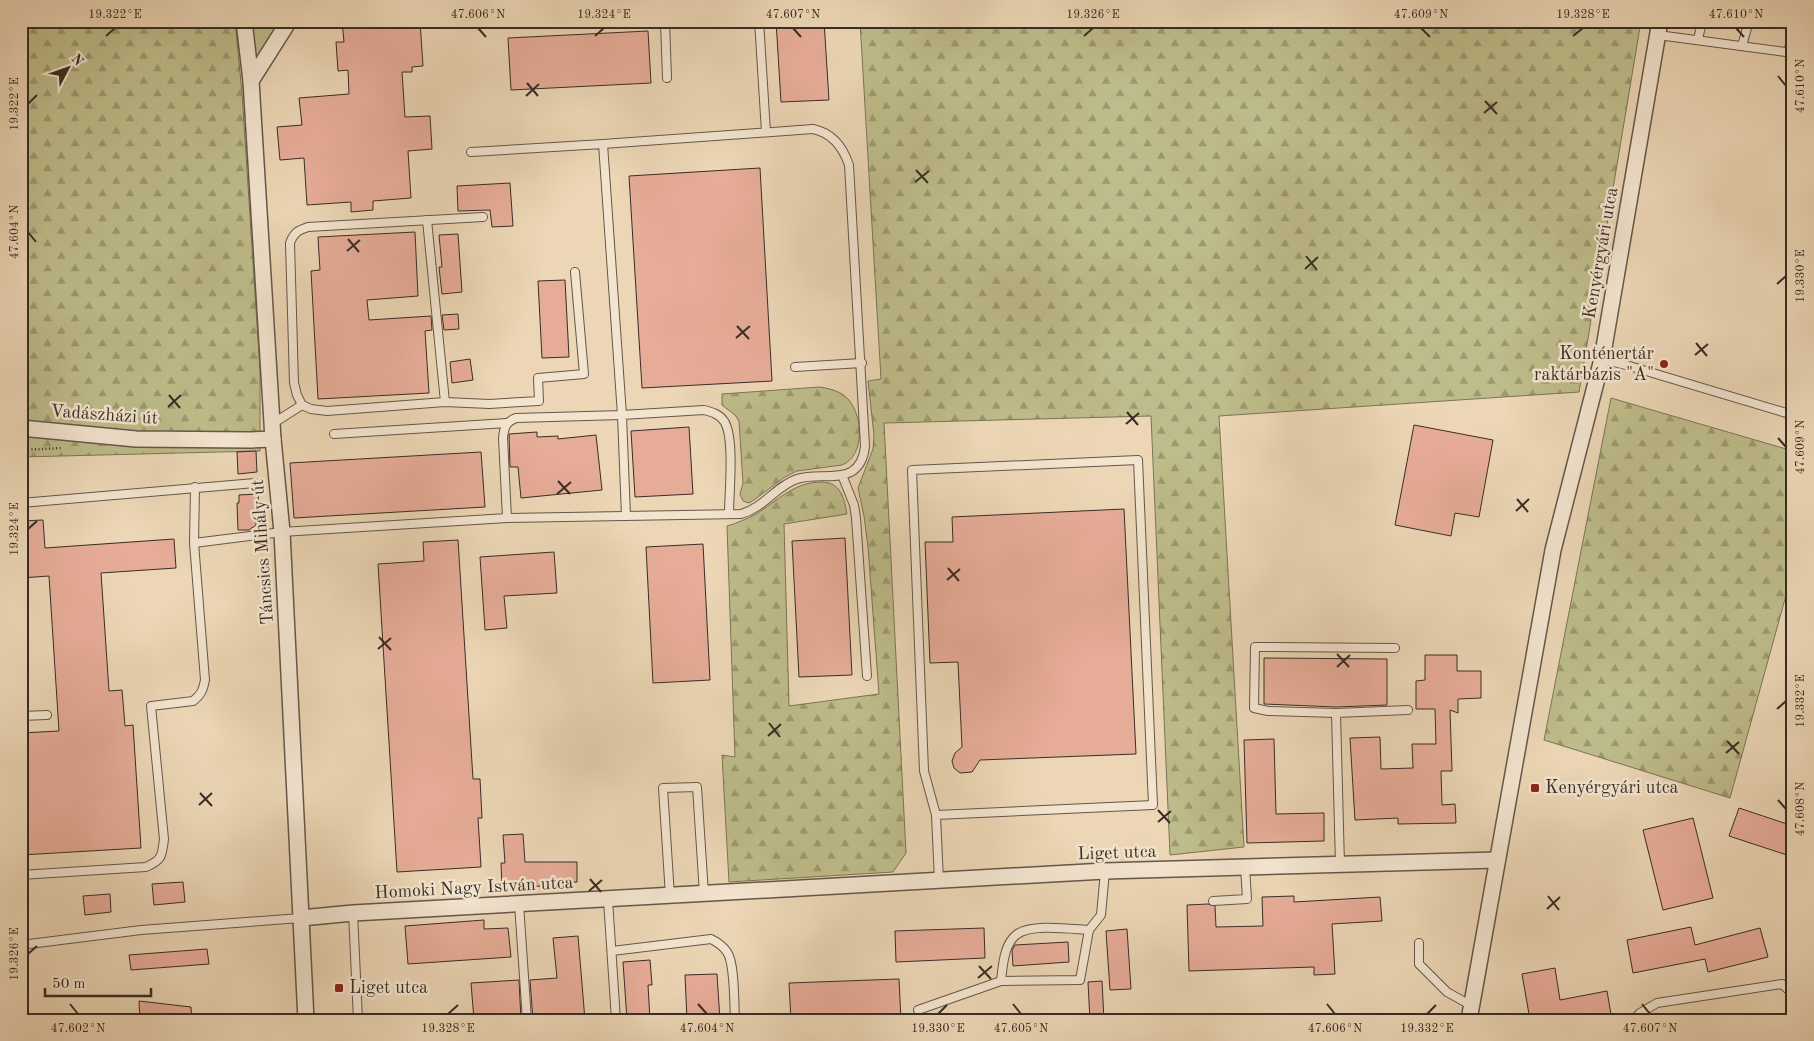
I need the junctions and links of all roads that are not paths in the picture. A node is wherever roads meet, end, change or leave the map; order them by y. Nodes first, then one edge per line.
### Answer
1 (244, 21) edge
2 (289, 21) edge
3 (669, 21) edge
4 (758, 21) edge
5 (1702, 21) edge
6 (1749, 21) edge
7 (1659, 28) edge
8 (1793, 35) edge
9 (1698, 40) junction
10 (1742, 46) junction
11 (1790, 53) edge
12 (667, 78) dead end
13 (252, 81) junction
14 (766, 132) junction
15 (603, 144) junction
16 (471, 152) dead end
17 (483, 217) dead end
18 (427, 220) junction
19 (575, 272) dead end
20 (1602, 359) junction
21 (862, 364) junction
22 (795, 368) dead end
23 (445, 402) junction
24 (302, 405) junction
25 (622, 415) junction
26 (1793, 415) edge
27 (507, 423) junction
28 (21, 428) edge
29 (273, 431) junction
30 (334, 434) dead end
31 (842, 475) junction
32 (255, 483) dead end
33 (195, 487) junction
34 (21, 503) edge
35 (729, 514) junction
36 (626, 516) junction
37 (507, 518) junction
38 (282, 532) junction
39 (194, 543) junction
40 (1395, 648) dead end
41 (867, 676) dead end
42 (1408, 710) dead end
43 (1336, 713) junction
44 (47, 715) dead end
45 (21, 716) edge
46 (936, 815) junction
47 (1497, 860) junction
48 (1340, 865) junction
49 (1246, 868) junction
50 (1105, 871) junction
51 (21, 876) edge
52 (939, 881) junction
53 (739, 892) joint
54 (704, 894) junction
55 (670, 896) junction
56 (608, 900) junction
57 (1214, 901) dead end
58 (519, 904) junction
59 (353, 913) junction
60 (301, 918) junction
61 (1089, 930) junction
62 (1419, 943) dead end
63 (21, 946) edge
64 (612, 950) junction
65 (1001, 981) junction
66 (1793, 994) edge
67 (918, 1010) dead end
68 (1470, 1013) edge
69 (306, 1020) edge
70 (358, 1020) edge
71 (527, 1020) edge
72 (616, 1020) edge
73 (735, 1020) edge
74 (1633, 1020) edge

1 - 13 street, Táncsics Mihály út
2 - 13 street
3 - 12 lane
4 - 14 lane
5 - 9 lane
6 - 10 lane
7 - 9 lane
7 - 20 street, Kenyérgyári utca
8 - 11 lane
9 - 10 lane
10 - 11 lane
13 - 29 street, Táncsics Mihály út
14 - 15 lane
14 - 21 lane
15 - 16 lane
15 - 25 lane
17 - 18 lane
18 - 23 lane
18 - 24 lane
19 - 23 lane
20 - 26 lane
20 - 47 street, Kenyérgyári utca
21 - 22 lane
21 - 31 lane
23 - 24 lane
24 - 29 lane
25 - 27 lane
25 - 35 lane
25 - 36 lane
27 - 30 lane
27 - 37 lane
28 - 29 street, Vadászházi út
29 - 38 street, Táncsics Mihály út
31 - 35 lane
31 - 41 lane
32 - 33 lane
33 - 34 lane
33 - 39 lane
35 - 36 lane
36 - 37 lane
37 - 38 lane
38 - 39 lane
38 - 60 street, Táncsics Mihály út
39 - 51 lane
40 - 43 lane
42 - 43 lane
43 - 48 lane
44 - 45 lane
46 - 46 lane
46 - 52 lane
47 - 48 street, Liget utca
47 - 68 street, Kenyérgyári utca
48 - 49 street, Liget utca
49 - 50 street, Liget utca
49 - 57 lane
50 - 52 street, Liget utca
50 - 61 lane
52 - 53 street, Liget utca
53 - 54 street, Homoki Nagy István utca
54 - 55 street, Homoki Nagy István utca
54 - 55 lane
55 - 56 street, Homoki Nagy István utca
56 - 58 street, Homoki Nagy István utca
56 - 64 lane
58 - 59 street, Homoki Nagy István utca
58 - 71 lane
59 - 60 street, Homoki Nagy István utca
59 - 70 lane
60 - 63 lane
60 - 69 street, Táncsics Mihály út
61 - 65 lane
61 - 65 lane
62 - 68 lane
64 - 72 lane
64 - 73 lane
65 - 67 lane
66 - 74 lane

